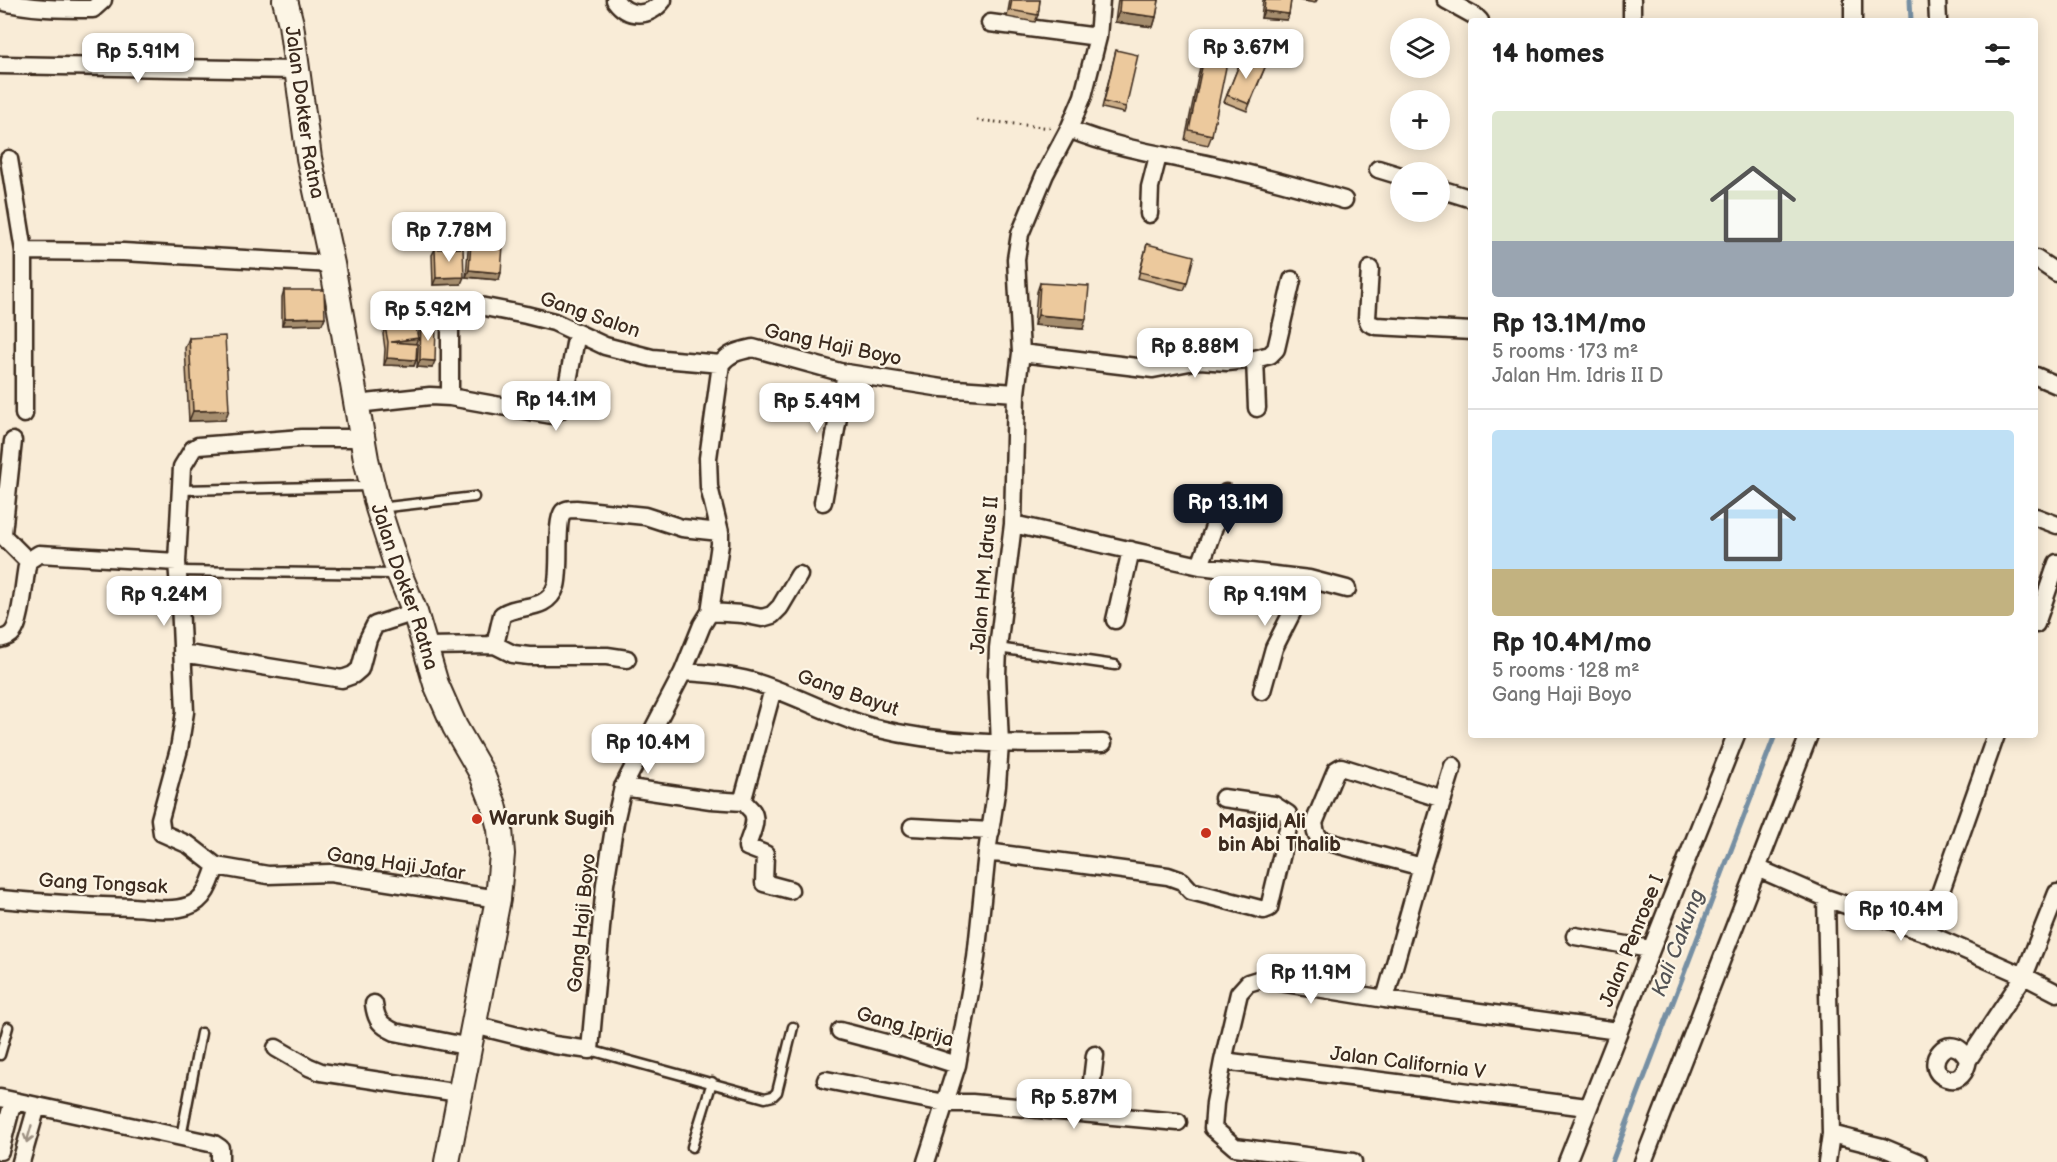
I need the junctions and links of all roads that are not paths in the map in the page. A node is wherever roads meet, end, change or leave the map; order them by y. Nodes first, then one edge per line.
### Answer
1 (103, 0) edge
2 (285, 0) edge
3 (615, 0) edge
4 (663, 0) edge
5 (1101, 0) edge
6 (1446, 0) edge
7 (1632, 0) edge
8 (1853, 0) edge
9 (1937, 0) edge
10 (0, 1) edge
11 (1477, 18) edge
12 (1632, 18) edge
13 (1853, 18) edge
14 (1938, 18) edge
15 (990, 23) dead end
16 (1098, 37) junction
17 (0, 66) edge
18 (297, 70) junction
19 (1069, 129) junction
20 (1158, 156) junction
21 (9, 159) dead end
22 (1378, 169) dead end
23 (1390, 173) edge
24 (1450, 192) edge
25 (1468, 198) edge
26 (1344, 200) dead end
27 (1149, 214) dead end
28 (24, 252) junction
29 (2038, 260) edge
30 (332, 264) junction
31 (1370, 269) dead end
32 (2057, 273) edge
33 (1292, 280) dead end
34 (1468, 331) edge
35 (577, 333) junction
36 (1021, 353) junction
37 (1255, 359) junction
38 (721, 364) junction
39 (846, 373) junction
40 (2038, 377) edge
41 (2057, 385) edge
42 (1016, 393) junction
43 (450, 397) junction
44 (357, 404) junction
45 (1257, 408) dead end
46 (24, 414) dead end
47 (362, 438) junction
48 (14, 441) dead end
49 (182, 490) junction
50 (1226, 493) dead end
51 (376, 497) junction
52 (474, 497) dead end
53 (823, 502) dead end
54 (2038, 518) edge
55 (1013, 524) junction
56 (2057, 525) edge
57 (720, 532) junction
58 (1131, 550) junction
59 (28, 561) junction
60 (2057, 563) edge
61 (1200, 566) junction
62 (178, 567) junction
63 (399, 573) junction
64 (799, 575) dead end
65 (1309, 579) junction
66 (1347, 589) dead end
67 (415, 612) junction
68 (710, 612) junction
69 (2038, 618) edge
70 (1115, 620) dead end
71 (0, 639) edge
72 (495, 645) junction
73 (424, 646) junction
74 (998, 648) junction
75 (182, 653) junction
76 (627, 659) dead end
77 (1115, 665) dead end
78 (683, 672) junction
79 (773, 688) junction
80 (1262, 692) dead end
81 (1735, 738) edge
82 (1808, 738) edge
83 (1995, 738) edge
84 (1103, 743) dead end
85 (1000, 744) junction
86 (1453, 766) dead end
87 (623, 787) junction
88 (1223, 798) dead end
89 (1443, 799) junction
90 (743, 802) junction
91 (912, 827) dead end
92 (991, 831) junction
93 (987, 852) junction
94 (216, 866) junction
95 (1422, 867) junction
96 (1756, 868) junction
97 (790, 890) dead end
98 (2057, 893) edge
99 (0, 898) edge
100 (1826, 898) junction
101 (498, 899) junction
102 (1926, 933) junction
103 (1575, 936) dead end
104 (1650, 949) junction
105 (2025, 976) junction
106 (2057, 993) edge
107 (1385, 999) junction
108 (374, 1004) dead end
109 (793, 1026) dead end
110 (8, 1027) dead end
111 (840, 1031) dead end
112 (1618, 1031) junction
113 (201, 1033) dead end
114 (472, 1036) junction
115 (276, 1048) dead end
116 (590, 1050) junction
117 (0, 1055) edge
118 (1095, 1055) dead end
119 (1968, 1060) dead end
120 (1223, 1061) junction
121 (957, 1065) junction
122 (826, 1080) dead end
123 (712, 1082) junction
124 (459, 1093) junction
125 (7, 1099) edge
126 (945, 1103) junction
127 (37, 1106) junction
128 (1587, 1107) junction
129 (1088, 1114) junction
130 (1178, 1122) dead end
131 (1831, 1134) junction
132 (181, 1137) junction
133 (692, 1147) dead end
134 (0, 1151) edge
135 (21, 1162) edge
136 (220, 1162) edge
137 (447, 1162) edge
138 (926, 1162) edge
139 (1353, 1162) edge
140 (1567, 1162) edge
141 (1644, 1162) edge
142 (1827, 1162) edge
143 (1918, 1162) edge

1 - 10 street
2 - 18 street, Jalan Dokter Ratna
3 - 4 street
5 - 16 street, Jalan HM. Idrus II
6 - 11 street
7 - 12 street
8 - 13 street
9 - 14 street
15 - 16 street
16 - 19 street, Jalan HM. Idrus II
17 - 18 street
18 - 30 street, Jalan Dokter Ratna
19 - 20 street
19 - 36 street, Jalan HM. Idrus II
20 - 26 street
20 - 27 street
21 - 28 street
22 - 23 street
24 - 25 street
28 - 30 street
28 - 46 street
29 - 32 street
30 - 44 street, Jalan Dokter Ratna
31 - 34 street
33 - 37 street
35 - 38 street, Gang Salon
35 - 43 street
35 - 43 street, Gang Salon
36 - 37 street
36 - 42 street, Jalan HM. Idrus II
37 - 45 street
38 - 39 street, Gang Haji Boyo
38 - 57 street, Gang Haji Boyo
39 - 42 street, Gang Haji Boyo
39 - 53 street
40 - 41 street
42 - 55 street, Jalan HM. Idrus II
43 - 44 street
44 - 47 street, Jalan Dokter Ratna
47 - 49 street
47 - 51 street, Jalan Dokter Ratna
48 - 59 street
49 - 51 lane
49 - 62 street
50 - 61 street
51 - 52 lane
51 - 63 street, Jalan Dokter Ratna
54 - 56 street
55 - 58 street
55 - 74 street, Jalan HM. Idrus II
57 - 68 street, Gang Haji Boyo
57 - 72 street
58 - 61 street
58 - 70 street
59 - 62 street
59 - 71 street
60 - 69 street
61 - 65 street
62 - 63 lane
62 - 75 street
63 - 67 street, Jalan Dokter Ratna
64 - 68 street
65 - 66 street
65 - 80 street
67 - 73 street, Jalan Dokter Ratna
67 - 75 street
68 - 78 street, Gang Haji Boyo
72 - 73 street
72 - 76 street
73 - 101 street, Jalan Dokter Ratna
74 - 77 lane
74 - 85 street, Jalan HM. Idrus II
75 - 94 street
78 - 79 street, Gang Bayut
78 - 87 street, Gang Haji Boyo
79 - 85 street, Gang Bayut
79 - 90 street
81 - 104 street, Jalan Penrose I
82 - 96 street
83 - 102 street
84 - 85 street, Gang Bayut
85 - 92 street, Jalan HM. Idrus II
86 - 89 street
87 - 90 street
87 - 116 street, Gang Haji Boyo
88 - 93 street
89 - 95 street
89 - 95 street
90 - 97 street
91 - 92 street
92 - 93 street, Jalan HM. Idrus II
93 - 121 street, Jalan HM. Idrus II
94 - 99 street, Gang Tongsak
94 - 101 street, Gang Haji Jafar
95 - 107 street
96 - 100 street
96 - 141 street
98 - 105 street
100 - 102 street
100 - 131 street
101 - 114 street, Jalan Dokter Ratna
102 - 105 street
103 - 104 street
104 - 112 street, Jalan Penrose I
105 - 106 street
105 - 119 street
107 - 112 street
107 - 120 street
108 - 114 street
109 - 123 lane
110 - 117 lane
111 - 121 street, Gang Iprija
112 - 128 street, Jalan Penrose I
113 - 132 lane
114 - 116 street
114 - 124 street, Jalan Dokter Ratna
115 - 124 street
116 - 123 lane
118 - 129 street
120 - 128 street, Jalan California V
120 - 139 street
121 - 126 street, Jalan HM. Idrus II
122 - 126 street
123 - 133 lane
124 - 137 street, Jalan Dokter Ratna
125 - 127 street
125 - 134 street
126 - 129 street
126 - 138 street, Jalan HM. Idrus II
127 - 132 street
127 -> 135 street
128 - 140 street, Jalan Penrose I
129 - 130 street
131 - 142 street
131 - 143 street
132 - 136 street

